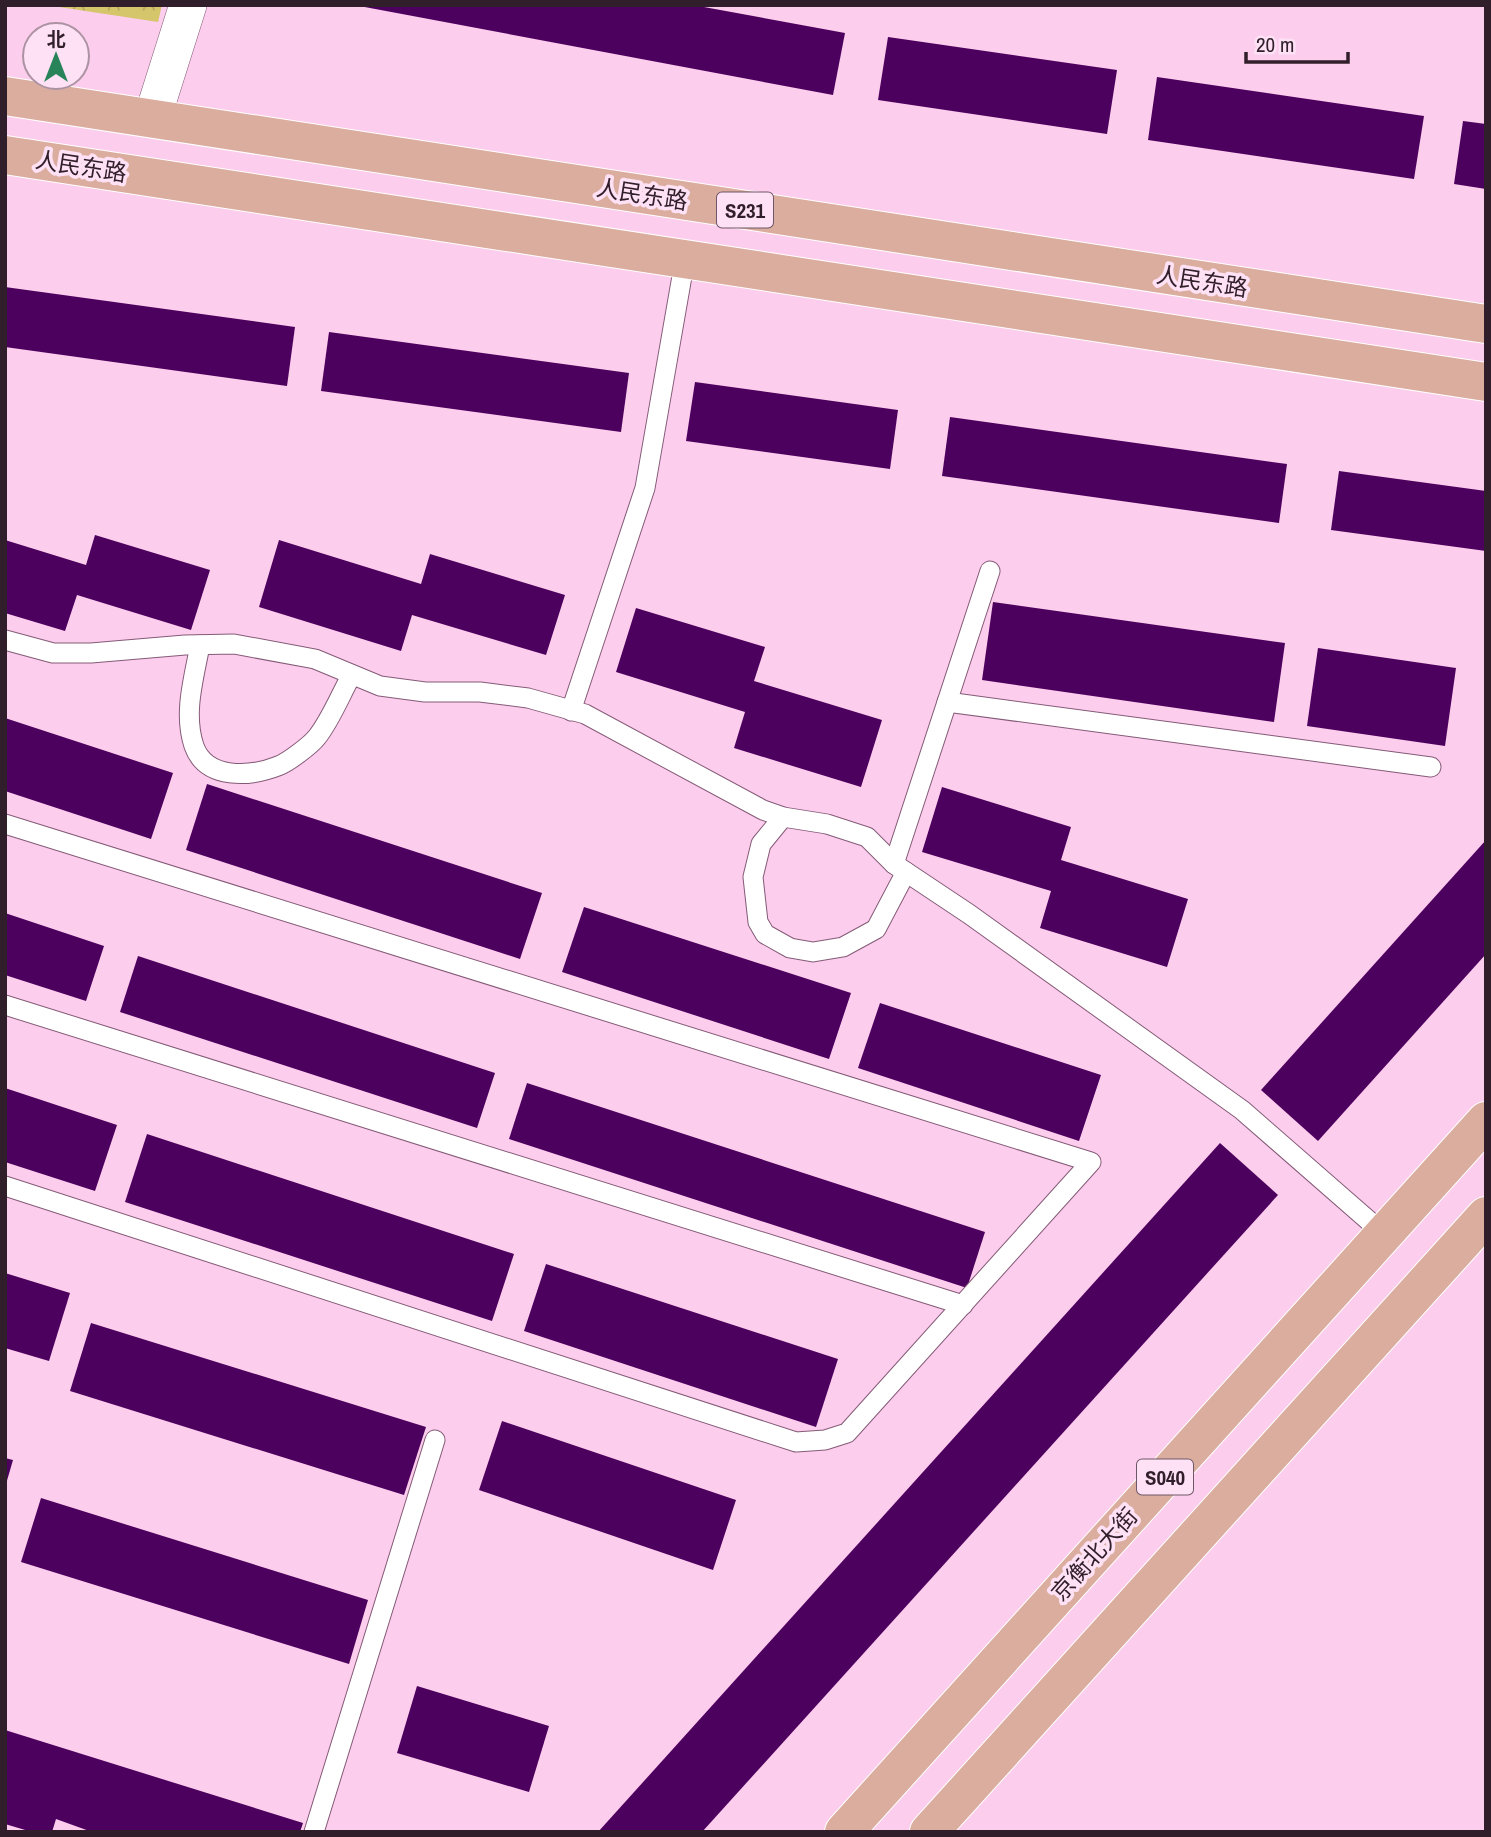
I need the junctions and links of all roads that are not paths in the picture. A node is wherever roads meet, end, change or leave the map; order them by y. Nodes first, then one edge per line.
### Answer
1 (188, 5) edge
2 (5, 96) edge
3 (152, 119) junction
4 (5, 155) edge
5 (685, 259) junction
6 (1486, 324) edge
7 (1486, 382) edge
8 (990, 571) dead end
9 (5, 640) edge
10 (200, 645) junction
11 (351, 676) junction
12 (947, 702) junction
13 (571, 710) junction
14 (1431, 766) dead end
15 (783, 817) junction
16 (5, 824) edge
17 (900, 868) junction
18 (5, 1006) edge
19 (1486, 1121) edge
20 (5, 1186) edge
21 (1486, 1216) edge
22 (1384, 1234) junction
23 (962, 1305) junction
24 (435, 1440) dead end
25 (314, 1832) edge
26 (844, 1832) edge
27 (929, 1832) edge

1 - 3 street
2 - 3 main road, 人民东路 / S231
3 - 6 main road, 人民东路 / S231
4 - 5 main road, 人民东路
5 - 7 main road, 人民东路
5 - 13 lane
8 - 12 lane
9 - 10 lane
10 - 11 lane
10 - 11 lane
11 - 13 lane
12 - 14 lane
12 - 17 lane
13 - 15 lane
15 - 17 lane
15 - 17 lane
16 - 23 lane
17 - 22 lane
18 - 23 lane
19 - 22 main road, 京衡北大街 / S040
20 - 23 lane
21 - 27 main road, S040
22 - 26 main road, 京衡北大街 / S040
24 - 25 lane

